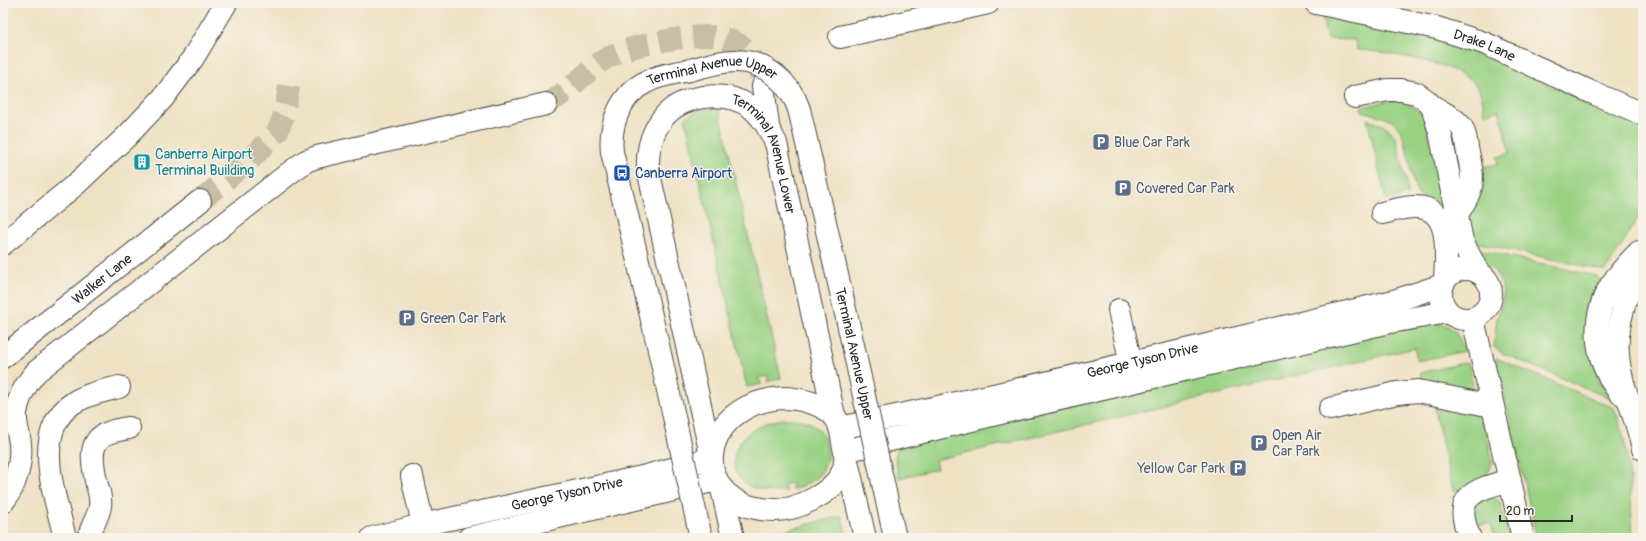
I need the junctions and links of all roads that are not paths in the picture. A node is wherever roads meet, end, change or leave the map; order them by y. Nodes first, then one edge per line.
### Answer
1 (226, 3) edge
2 (988, 3) edge
3 (1316, 3) edge
4 (840, 37) dead end
5 (763, 86) tunnel mouth
6 (1355, 97) dead end
7 (546, 104) tunnel mouth
8 (1643, 114) edge
9 (768, 126) junction
10 (200, 201) tunnel mouth
11 (1382, 213) dead end
12 (3, 244) edge
13 (1643, 247) edge
14 (1643, 254) edge
15 (1478, 272) junction
16 (1444, 283) junction
17 (1119, 310) dead end
18 (1448, 312) junction
19 (1473, 319) junction
20 (3, 357) edge
21 (1133, 373) junction
22 (119, 387) dead end
23 (1492, 406) junction
24 (1330, 409) dead end
25 (1632, 413) junction
26 (837, 422) junction
27 (129, 428) dead end
28 (1643, 449) edge
29 (846, 454) junction
30 (711, 456) junction
31 (412, 476) dead end
32 (1510, 480) junction
33 (719, 484) junction
34 (3, 502) edge
35 (424, 532) edge
36 (65, 538) edge
37 (89, 538) edge
38 (372, 538) edge
39 (469, 538) edge
40 (701, 538) edge
41 (733, 538) edge
42 (865, 538) edge
43 (895, 538) edge
44 (1470, 538) edge
45 (1523, 538) edge

1 - 12 street
2 - 4 street
3 - 8 street, Drake Lane
5 - 9 street
6 - 15 street
7 - 34 street
9 - 26 street, Terminal Avenue Lower
9 - 30 street, Terminal Avenue Lower
10 - 20 street, Walker Lane
11 - 16 street
13 - 25 street
14 - 25 street
15 - 16 street
15 - 19 street
16 - 18 street
16 - 21 street, George Tyson Drive
17 - 21 street
18 - 19 street
18 - 21 street, George Tyson Drive
19 - 23 street
21 - 26 street, George Tyson Drive
21 - 29 street, George Tyson Drive
22 - 36 street
23 - 24 street
23 - 32 street
25 - 28 street
26 - 29 street
26 - 30 street
27 - 37 street
29 - 33 street
29 - 42 street
30 - 33 street
30 - 35 street, George Tyson Drive
31 - 35 street
32 - 44 street
32 - 45 street
33 - 39 street, George Tyson Drive
33 - 41 street
35 - 38 street, George Tyson Drive
40 - 43 street, Terminal Avenue Upper, bridge

